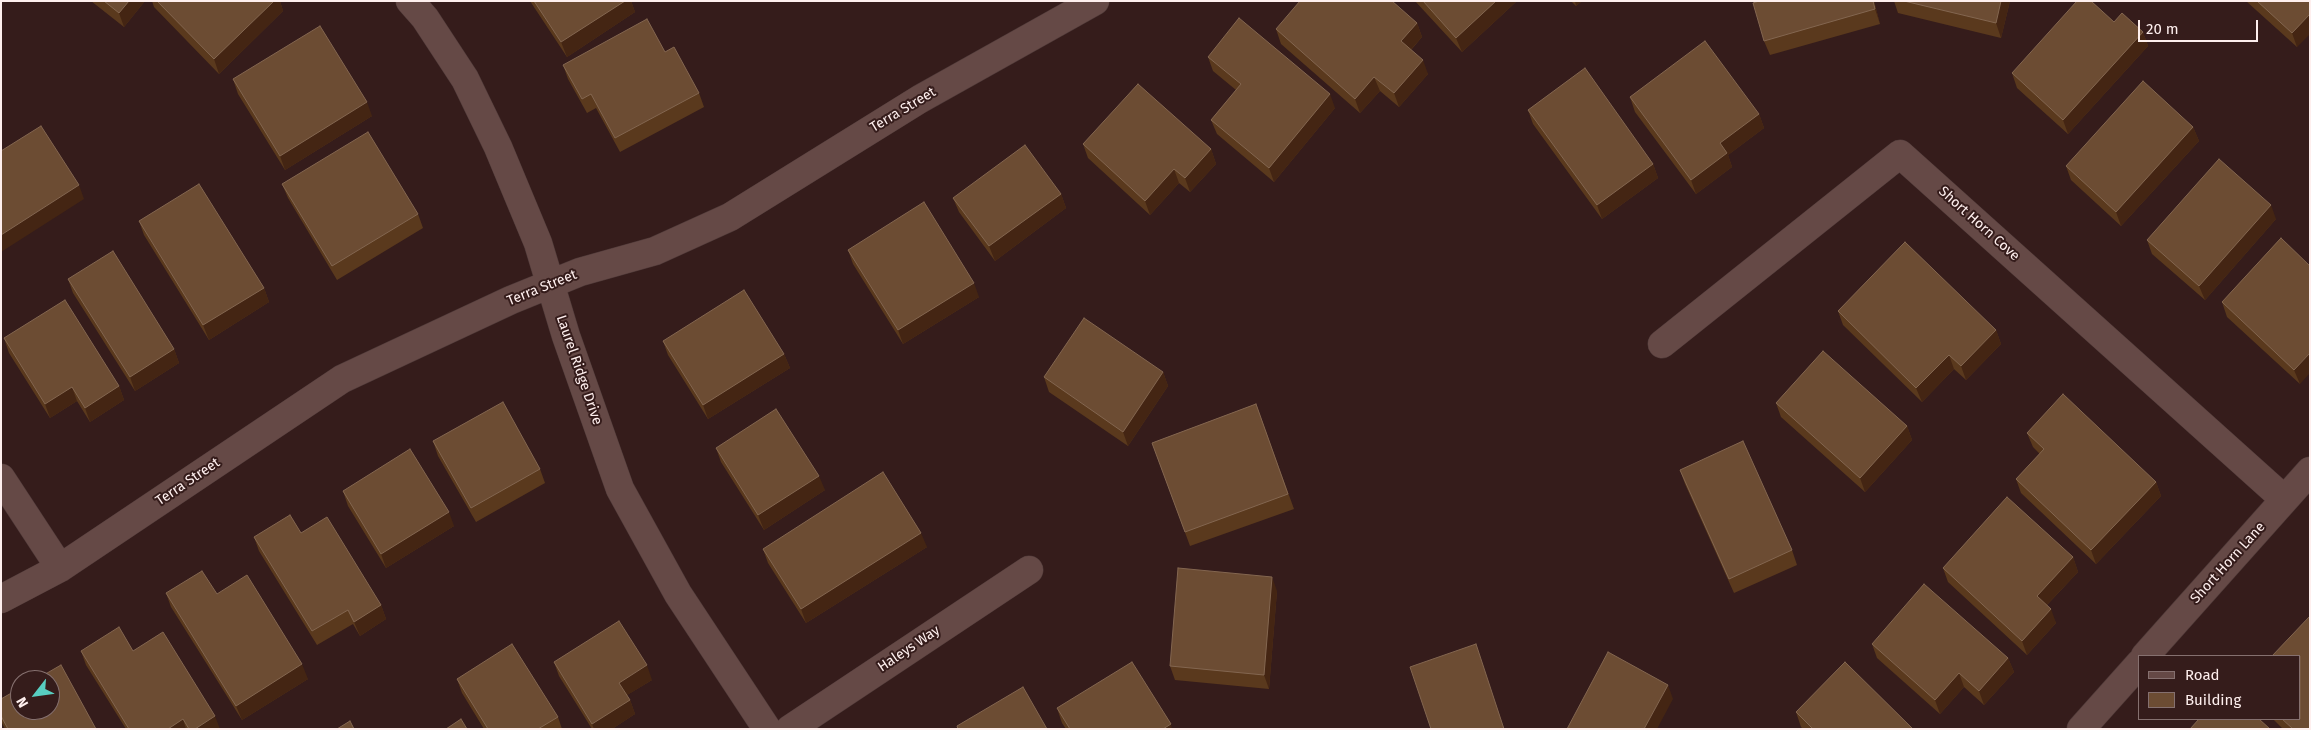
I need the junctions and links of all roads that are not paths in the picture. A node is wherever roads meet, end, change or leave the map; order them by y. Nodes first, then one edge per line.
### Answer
1 (410, 1) edge
2 (1095, 1) edge
3 (551, 284) junction
4 (1662, 344) dead end
5 (2310, 471) edge
6 (1, 478) edge
7 (2284, 500) junction
8 (60, 568) junction
9 (1029, 570) dead end
10 (1, 599) edge
11 (2147, 655) edge
12 (2138, 665) edge
13 (767, 729) edge
14 (790, 729) edge
15 (2081, 729) edge

1 - 3 street, Laurel Ridge Drive
2 - 3 street, Terra Street
3 - 8 street, Terra Street
3 - 13 street, Laurel Ridge Drive
4 - 7 street, Short Horn Cove
5 - 7 street, Short Horn Lane
6 - 8 street
7 - 11 street, Short Horn Lane
8 - 10 street, Terra Street
9 - 14 street, Haleys Way
12 - 15 street

